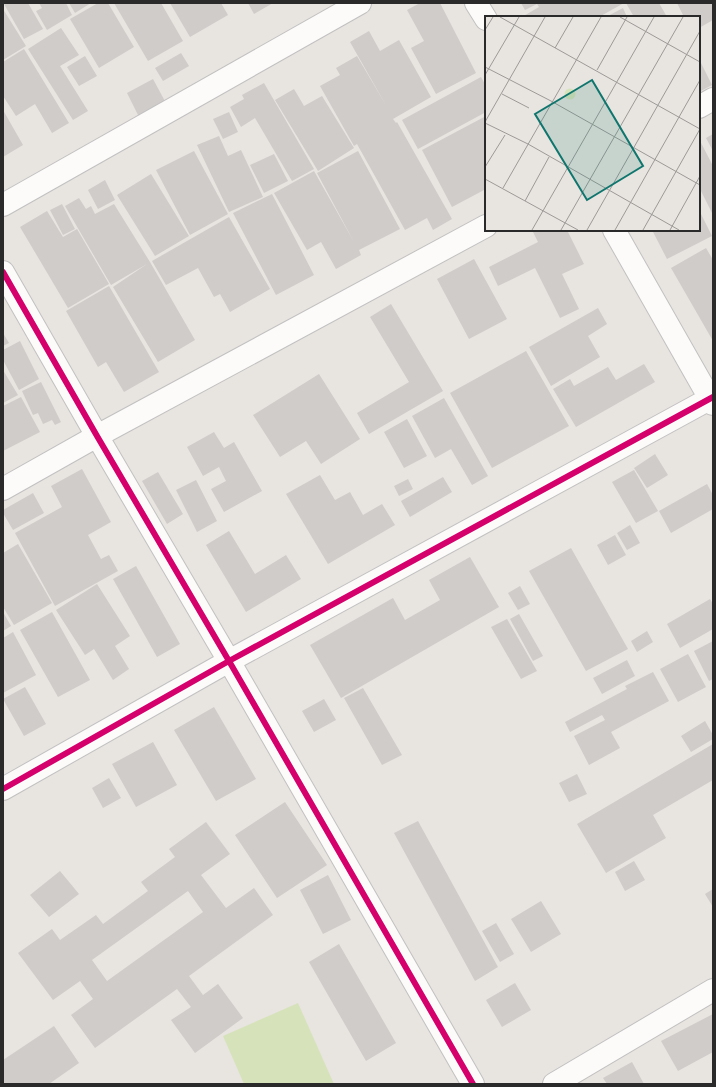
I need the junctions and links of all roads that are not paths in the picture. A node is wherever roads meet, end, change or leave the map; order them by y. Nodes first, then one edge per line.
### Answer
1 (360, 3) edge
2 (476, 3) edge
3 (485, 17) edge
4 (713, 99) edge
5 (700, 106) edge
6 (3, 205) edge
7 (485, 227) edge
8 (615, 231) edge
9 (3, 272) edge
10 (712, 400) edge
11 (97, 436) junction
12 (3, 489) edge
13 (229, 661) junction
14 (3, 789) edge
15 (713, 990) edge
16 (473, 1084) edge
17 (554, 1084) edge

1 - 6 street
2 - 3 street
4 - 5 street
7 - 11 street
8 - 10 street
9 - 11 street
10 - 13 street
11 - 12 street
11 - 13 street
13 - 14 street
13 - 16 street
15 - 17 street

